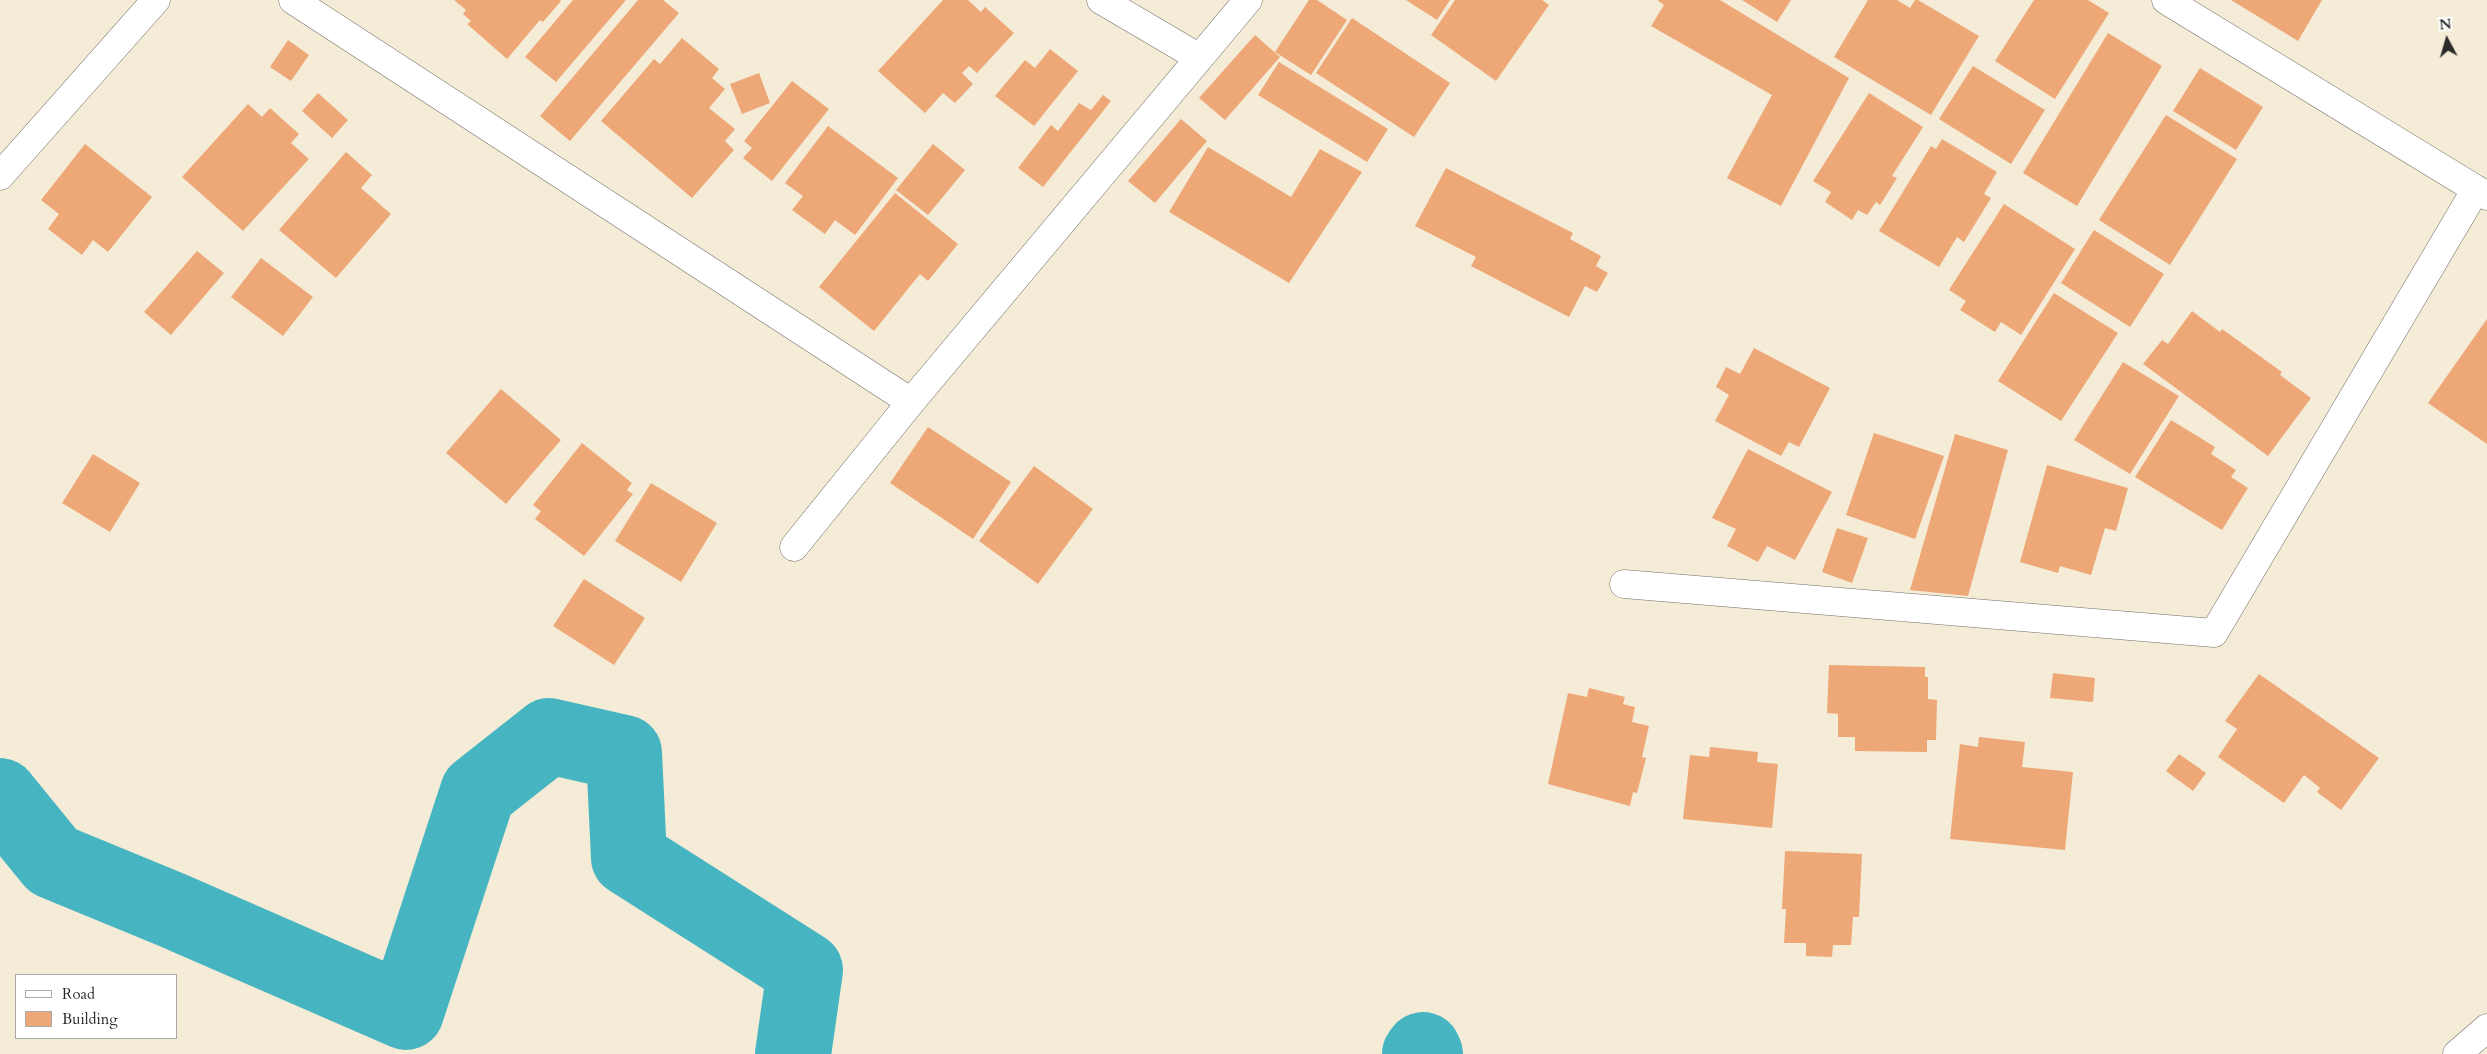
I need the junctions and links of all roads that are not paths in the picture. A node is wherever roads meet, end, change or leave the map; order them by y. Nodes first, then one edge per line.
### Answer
1 (156, 0) edge
2 (292, 0) edge
3 (1101, 0) edge
4 (1248, 0) edge
5 (2166, 0) edge
6 (1198, 57) junction
7 (0, 176) edge
8 (2482, 192) edge
9 (911, 402) junction
10 (794, 547) dead end
11 (1624, 584) dead end
12 (2487, 1028) edge
13 (2457, 1054) edge

1 - 7 street
2 - 9 street
3 - 6 street
4 - 6 street
5 - 8 street
6 - 9 street
8 - 11 street
9 - 10 street
12 - 13 street

